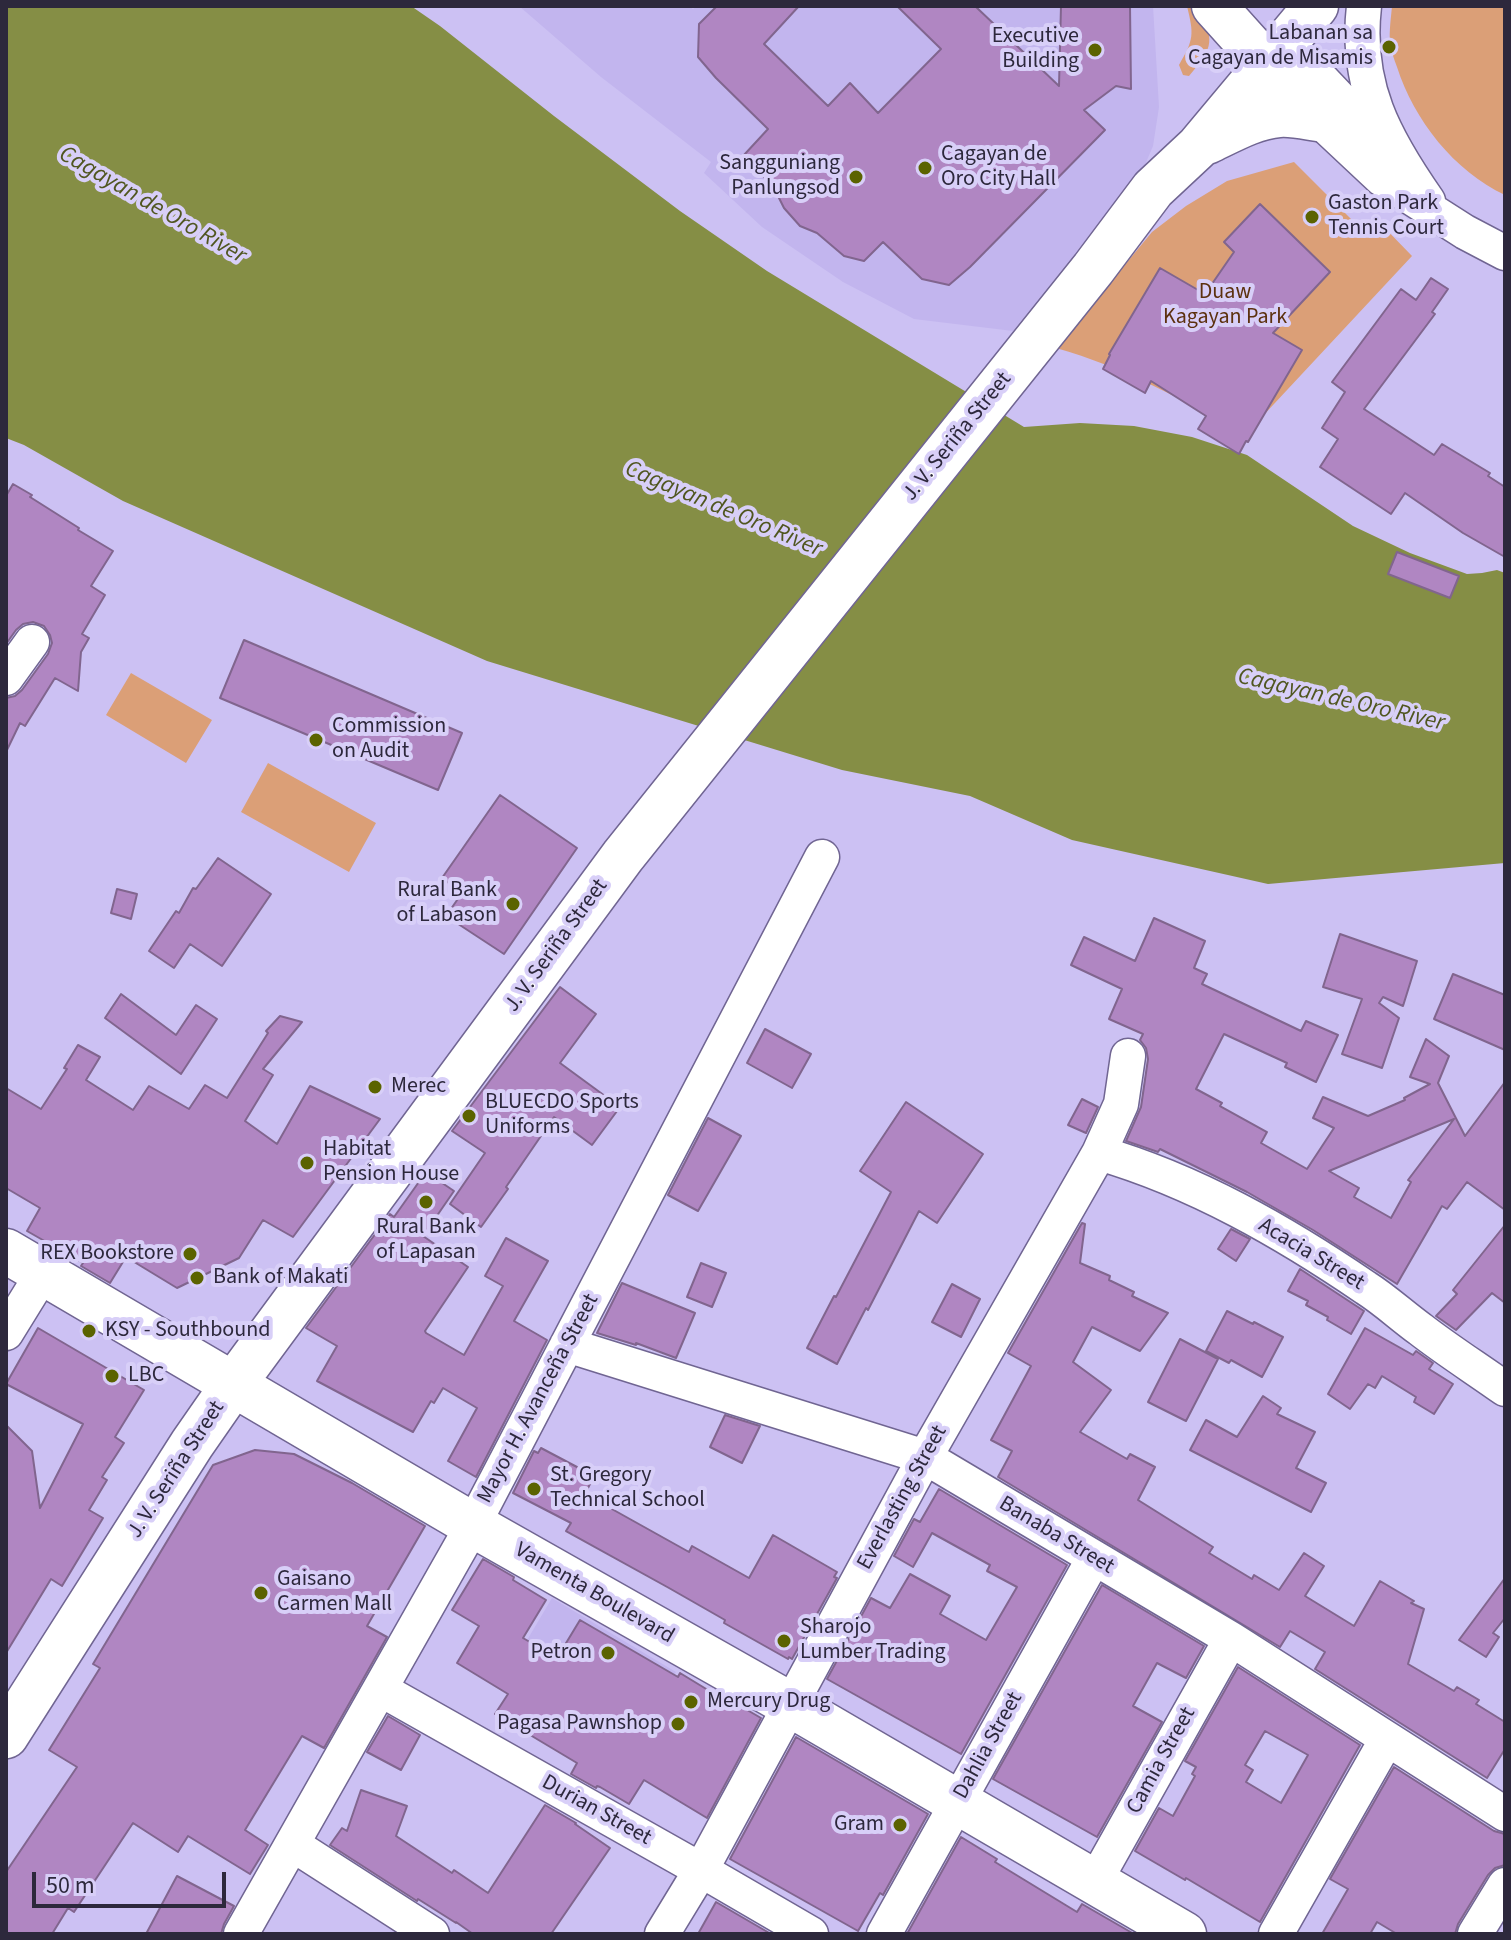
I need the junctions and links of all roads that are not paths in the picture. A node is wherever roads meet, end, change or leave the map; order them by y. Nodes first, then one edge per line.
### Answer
1 (1214, 6) edge
2 (1316, 6) edge
3 (1364, 6) edge
4 (1265, 30) edge
5 (1318, 119) junction
6 (1198, 147) junction
7 (1401, 162) junction
8 (1153, 189) junction
9 (1437, 214) junction
10 (1505, 253) edge
11 (32, 642) dead end
12 (6, 678) edge
13 (822, 857) dead end
14 (1128, 1056) dead end
15 (1099, 1153) junction
16 (6, 1251) edge
17 (43, 1273) junction
18 (6, 1333) edge
19 (567, 1345) junction
20 (233, 1385) junction
21 (1505, 1389) edge
22 (925, 1457) junction
23 (473, 1525) junction
24 (1094, 1558) junction
25 (1231, 1639) junction
26 (380, 1689) junction
27 (791, 1705) junction
28 (6, 1736) edge
29 (1387, 1739) junction
30 (957, 1803) junction
31 (1505, 1814) edge
32 (292, 1844) junction
33 (701, 1870) junction
34 (1094, 1883) junction
35 (1505, 1885) edge
36 (241, 1934) edge
37 (432, 1934) edge
38 (662, 1934) edge
39 (811, 1934) edge
40 (884, 1934) edge
41 (1184, 1934) edge
42 (1276, 1934) edge
43 (1475, 1934) edge

1 - 4 main road
2 - 4 main road
3 - 7 street
4 - 5 street
4 - 6 main road, J. V. Seriña Street
4 - 7 street
4 - 8 main road, J. V. Seriña Street
5 - 6 main road
5 - 9 street
6 - 8 main road, J. V. Seriña Street
7 - 9 street
8 - 20 main road, J. V. Seriña Street
9 - 10 street
11 - 12 street
13 - 19 street, Mayor H. Avanceña Street
14 - 15 street, Everlasting Street
15 - 21 street, Acacia Street
15 - 22 street, Everlasting Street
16 - 17 main road, Vamenta Boulevard
17 - 18 street
17 - 20 main road, Vamenta Boulevard
19 - 22 street, Banaba Street
19 - 23 street, Mayor H. Avanceña Street
20 - 23 main road, Vamenta Boulevard
20 - 28 main road, J. V. Seriña Street
22 - 24 street, Banaba Street
22 - 27 street, Everlasting Street
23 - 26 street, Mayor H. Avanceña Street
23 - 27 main road, Vamenta Boulevard
24 - 25 street, Banaba Street
24 - 30 street, Dahlia Street
25 - 29 street, Banaba Street
25 - 34 street, Camia Street
26 - 32 street, Mayor H. Avanceña Street
26 - 33 street, Durian Street
27 - 30 main road, Vamenta Boulevard
27 - 33 street, Everlasting Street
29 - 31 street, Banaba Street
29 - 42 street
30 - 34 main road, Vamenta Boulevard
30 - 40 street, Dahlia Street
32 - 36 street, Mayor H. Avanceña Street
32 - 37 street
33 - 38 street, Everlasting Street
33 - 39 street, Durian Street
34 - 41 main road, Vamenta Boulevard
35 - 43 street

